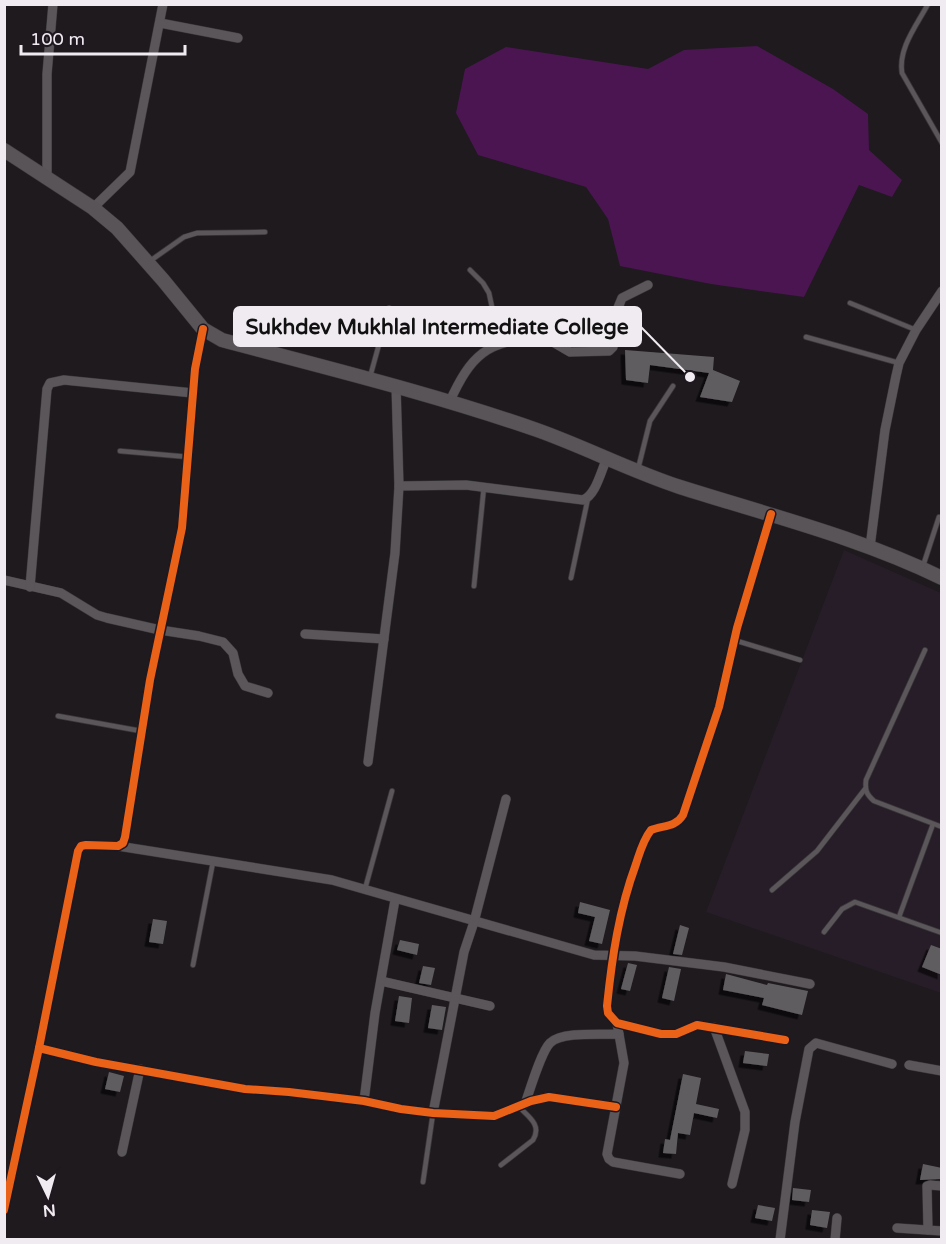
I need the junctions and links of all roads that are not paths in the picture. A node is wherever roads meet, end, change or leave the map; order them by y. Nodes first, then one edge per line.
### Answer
1 (53, 4) edge
2 (164, 4) edge
3 (928, 4) edge
4 (160, 23) junction
5 (238, 38) dead end
6 (942, 143) edge
7 (4, 150) edge
8 (47, 179) junction
9 (93, 208) junction
10 (265, 232) dead end
11 (148, 263) junction
12 (470, 270) dead end
13 (648, 285) dead end
14 (942, 291) edge
15 (850, 303) dead end
16 (389, 308) dead end
17 (202, 329) junction
18 (916, 330) junction
19 (806, 337) dead end
20 (500, 345) junction
21 (899, 363) junction
22 (369, 379) junction
23 (396, 386) junction
24 (673, 386) dead end
25 (193, 393) junction
26 (449, 403) junction
27 (120, 451) dead end
28 (189, 457) junction
29 (606, 458) junction
30 (638, 471) junction
31 (399, 486) junction
32 (484, 486) junction
33 (588, 498) junction
34 (771, 514) junction
35 (939, 517) dead end
36 (870, 546) junction
37 (922, 569) junction
38 (571, 578) dead end
39 (942, 578) edge
40 (4, 580) edge
41 (474, 586) dead end
42 (30, 587) junction
43 (160, 630) junction
44 (305, 634) dead end
45 (384, 639) junction
46 (734, 640) junction
47 (925, 650) dead end
48 (800, 660) dead end
49 (268, 693) dead end
50 (58, 716) dead end
51 (141, 731) junction
52 (368, 762) dead end
53 (865, 789) junction
54 (392, 791) dead end
55 (506, 799) dead end
56 (933, 824) junction
57 (942, 827) edge
58 (118, 846) junction
59 (213, 862) junction
60 (364, 889) junction
61 (772, 890) dead end
62 (395, 900) junction
63 (899, 917) junction
64 (474, 922) junction
65 (824, 932) dead end
66 (942, 933) edge
67 (612, 957) junction
68 (193, 965) dead end
69 (381, 981) junction
70 (810, 984) dead end
71 (456, 999) junction
72 (490, 1006) dead end
73 (617, 1023) junction
74 (714, 1027) junction
75 (619, 1034) junction
76 (785, 1040) dead end
77 (39, 1048) junction
78 (892, 1064) dead end
79 (909, 1065) dead end
80 (140, 1069) junction
81 (942, 1071) edge
82 (364, 1101) junction
83 (522, 1105) junction
84 (616, 1107) junction
85 (433, 1113) junction
86 (122, 1152) dead end
87 (501, 1165) dead end
88 (680, 1174) dead end
89 (423, 1182) dead end
90 (732, 1184) dead end
91 (942, 1186) edge
92 (4, 1210) edge
93 (837, 1218) dead end
94 (897, 1228) dead end
95 (928, 1230) junction
96 (942, 1231) edge
97 (780, 1239) edge
98 (835, 1239) edge

1 - 8 street
2 - 4 street
3 - 6 lane
4 - 5 street
4 - 9 street
7 - 8 main road
8 - 9 main road
9 - 11 main road
10 - 11 lane
11 - 17 main road
12 - 20 lane
13 - 20 street
14 - 18 street
15 - 18 lane
16 - 22 lane
17 - 22 main road
17 - 25 street
18 - 21 street
19 - 21 lane
20 - 26 street
21 - 36 street
22 - 23 main road
23 - 26 main road
23 - 31 street
24 - 30 lane
25 - 28 street
25 - 42 street
26 - 29 main road
27 - 28 lane
28 - 43 street
29 - 30 main road
29 - 33 street
30 - 34 main road
31 - 32 street
31 - 45 street
32 - 33 street
32 - 41 lane
33 - 38 lane
34 - 36 main road
34 - 46 street
35 - 37 lane
36 - 37 main road
37 - 39 main road
40 - 42 street
42 - 43 street
43 - 49 street
43 - 51 street
44 - 45 street
45 - 52 street
46 - 48 lane
46 - 67 street
47 - 53 lane
50 - 51 lane
51 - 58 street
53 - 56 lane
53 - 61 lane
54 - 60 lane
55 - 64 street
56 - 57 lane
56 - 63 lane
58 - 59 street
58 - 77 street
59 - 60 street
59 - 68 lane
60 - 62 street
62 - 64 street
62 - 69 street
63 - 65 lane
63 - 66 lane
64 - 67 street
64 - 71 street
67 - 70 street
67 - 73 street
69 - 71 street
69 - 82 street
71 - 72 street
71 - 85 street
73 - 74 street
73 - 75 street
74 - 76 street
74 - 90 street
75 - 83 street
75 - 84 street
77 - 80 street
77 - 92 street
78 - 97 street
79 - 81 street
80 - 82 street
80 - 86 street
82 - 85 street
83 - 84 street
83 - 85 street
83 - 87 lane
84 - 88 street
85 - 89 lane
91 - 95 street
93 - 98 street
94 - 95 street
95 - 96 street

